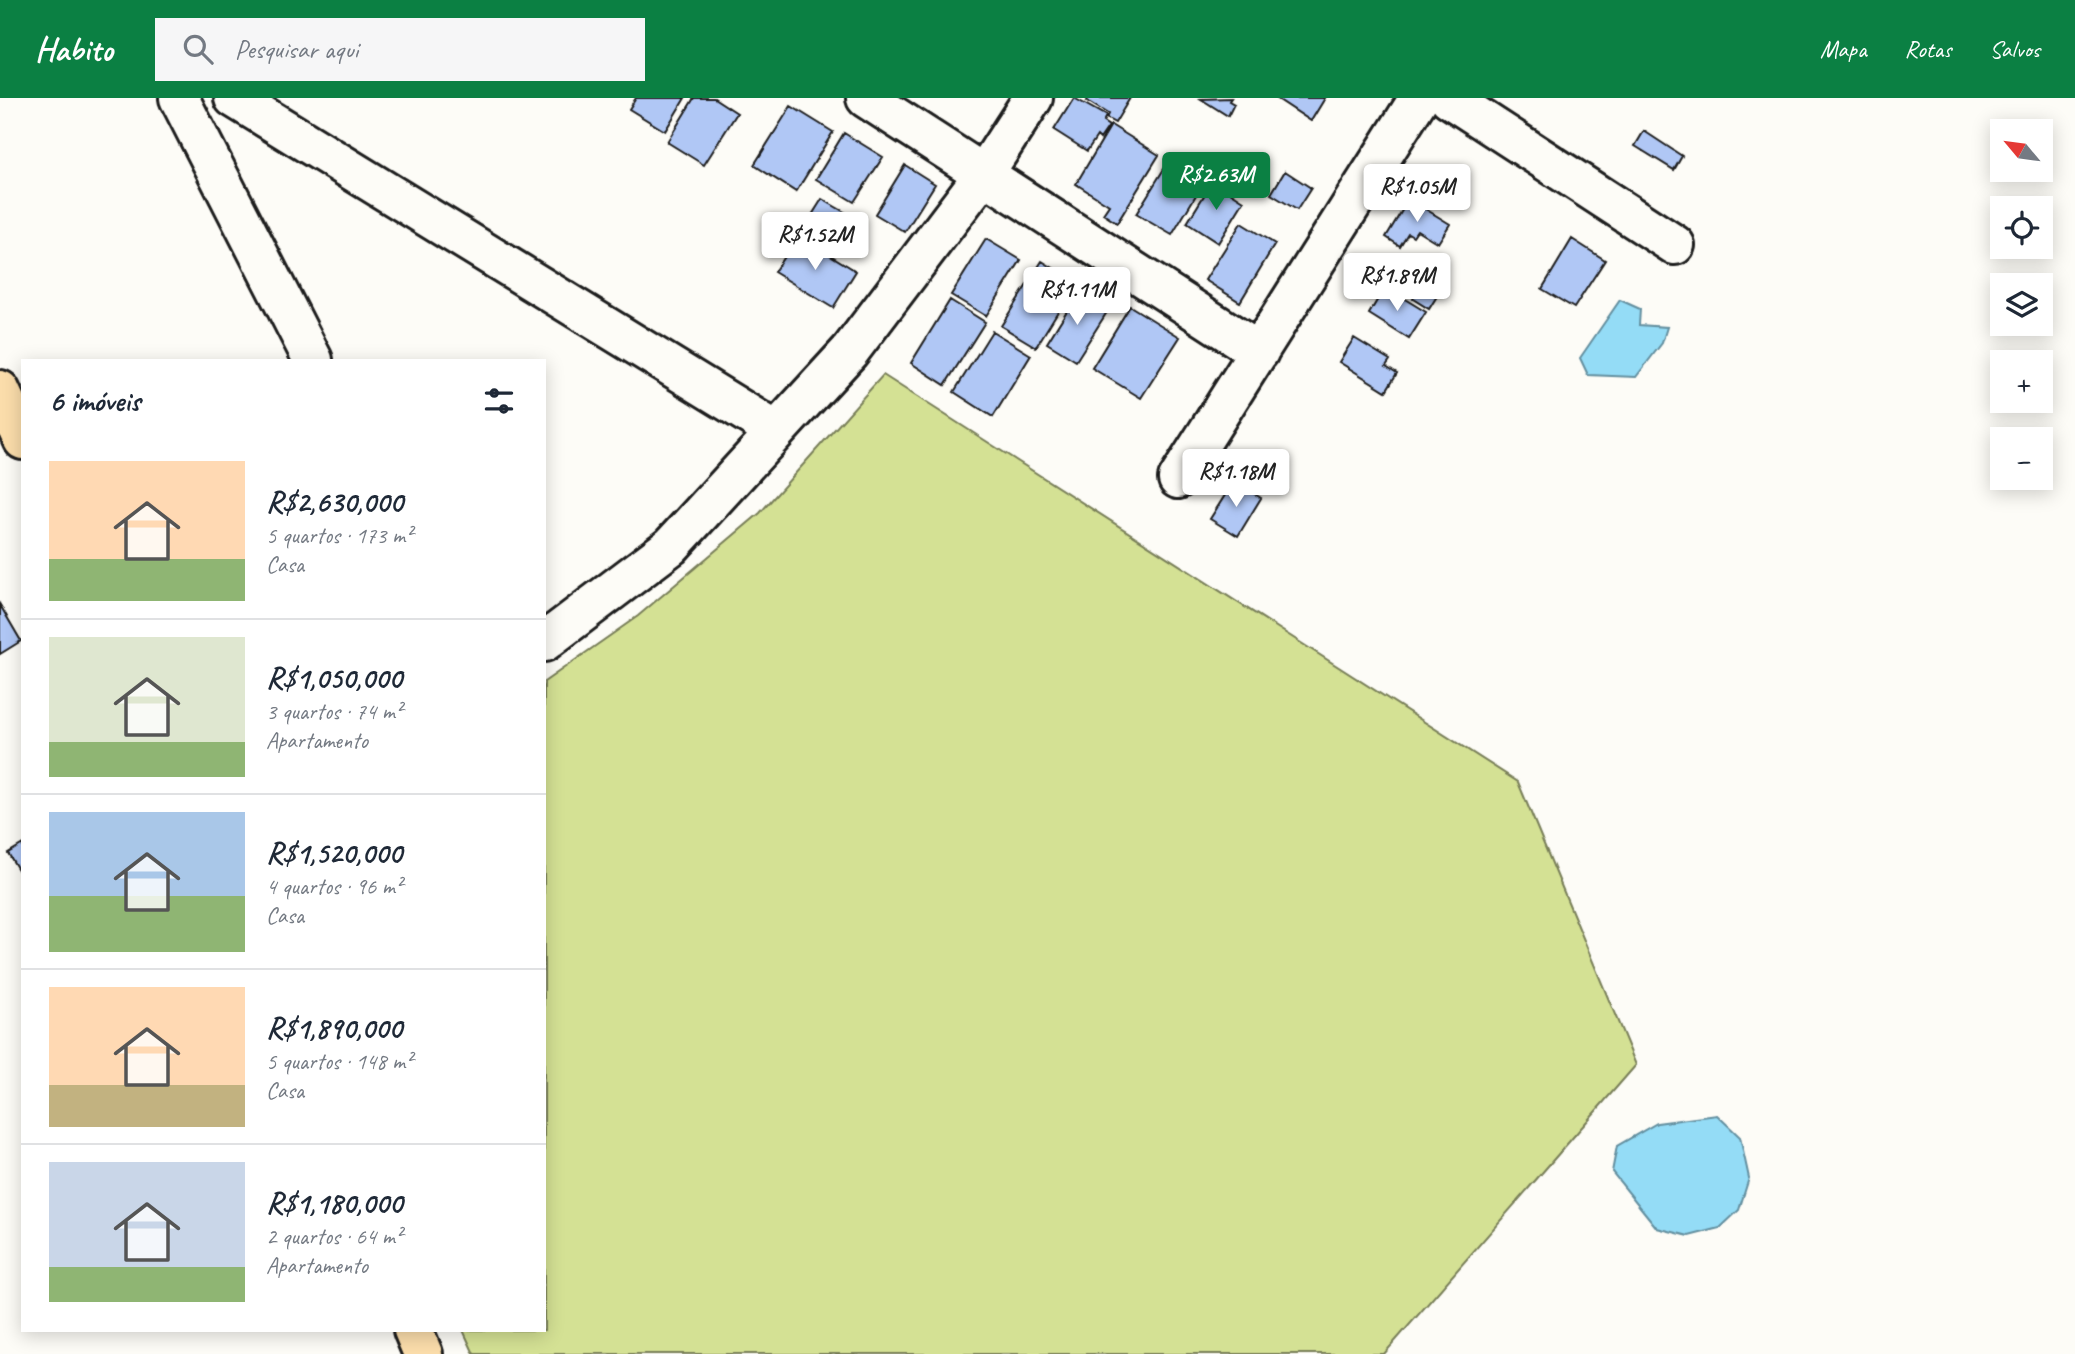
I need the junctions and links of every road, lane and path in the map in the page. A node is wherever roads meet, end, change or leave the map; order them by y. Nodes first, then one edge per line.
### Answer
1 (179, 98) edge
2 (233, 98) edge
3 (866, 98) edge
4 (1033, 98) edge
5 (1419, 98) edge
6 (1449, 98) edge
7 (984, 174) junction
8 (1675, 245) dead end
9 (1259, 352) junction
10 (312, 359) edge
11 (776, 431) junction
12 (1178, 479) dead end
13 (546, 640) edge
14 (414, 1332) edge
15 (423, 1354) edge

1 - 10 street
2 - 11 street
3 - 7 street
4 - 7 street
5 - 9 street
6 - 8 street
7 - 9 street
7 - 11 street
9 - 12 street
11 - 13 street
14 - 15 main road

